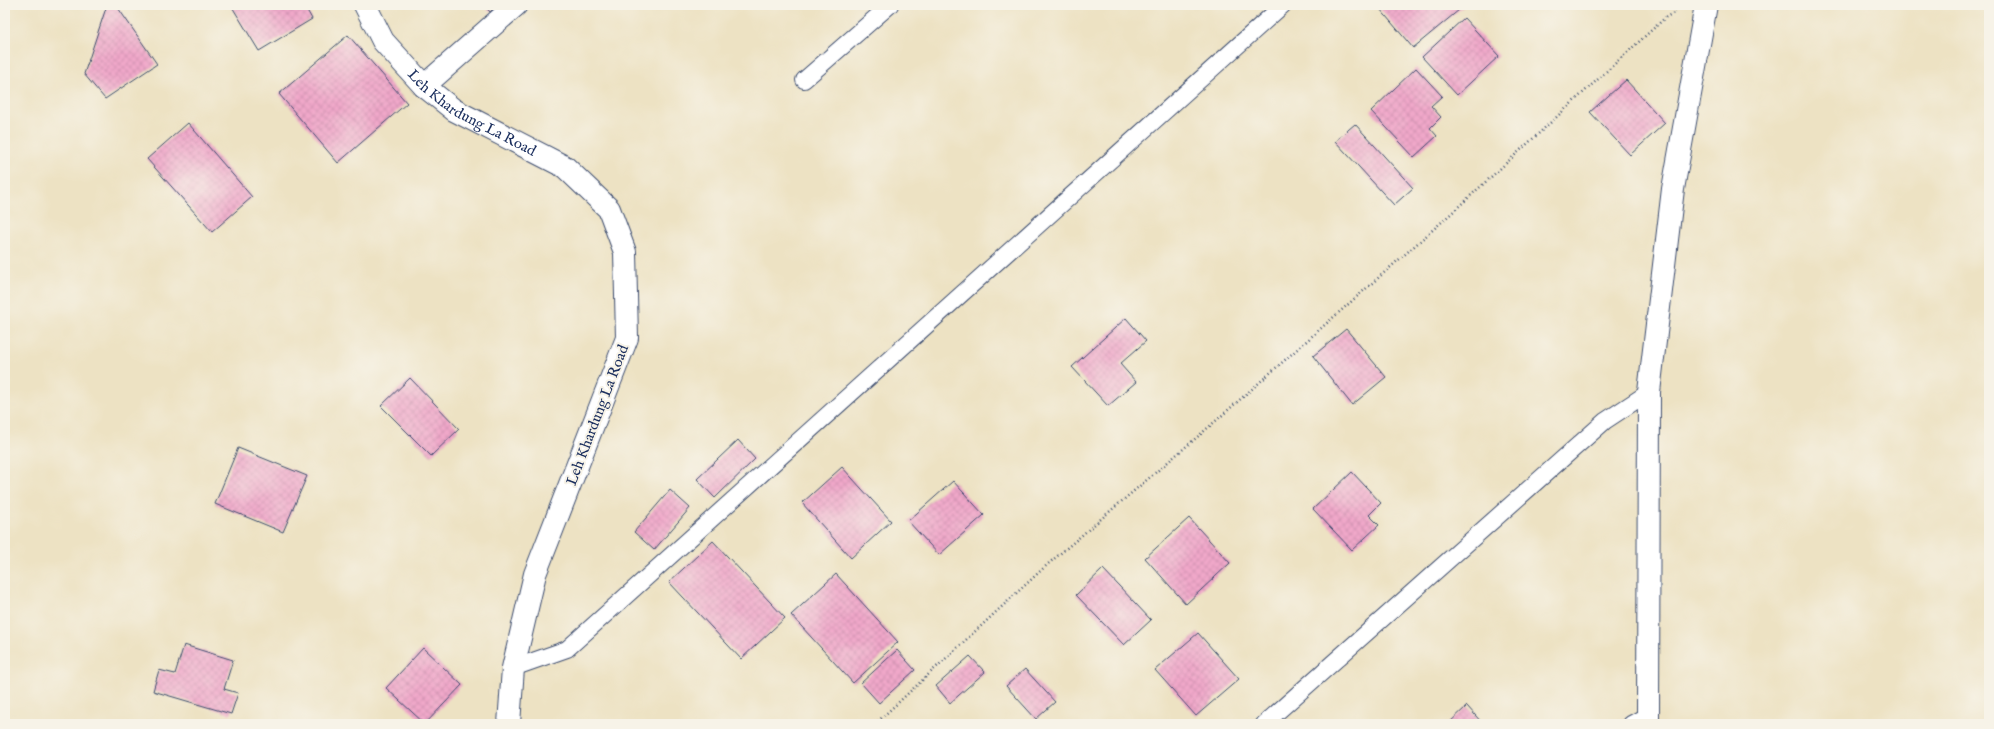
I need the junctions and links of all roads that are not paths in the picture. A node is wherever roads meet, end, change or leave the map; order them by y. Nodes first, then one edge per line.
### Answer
1 (365, 5) edge
2 (516, 5) edge
3 (890, 5) edge
4 (1283, 5) edge
5 (1706, 5) edge
6 (804, 80) dead end
7 (424, 86) junction
8 (1649, 392) junction
9 (513, 668) junction
10 (1642, 721) edge
11 (509, 724) edge
12 (1264, 724) edge

1 - 7 main road, Leh Khardung La Road
2 - 7 main road
3 - 6 lane
4 - 9 lane
5 - 8 main road
7 - 9 main road, Leh Khardung La Road
8 - 10 main road
8 - 12 lane
9 - 11 main road, Leh Khardung La Road

